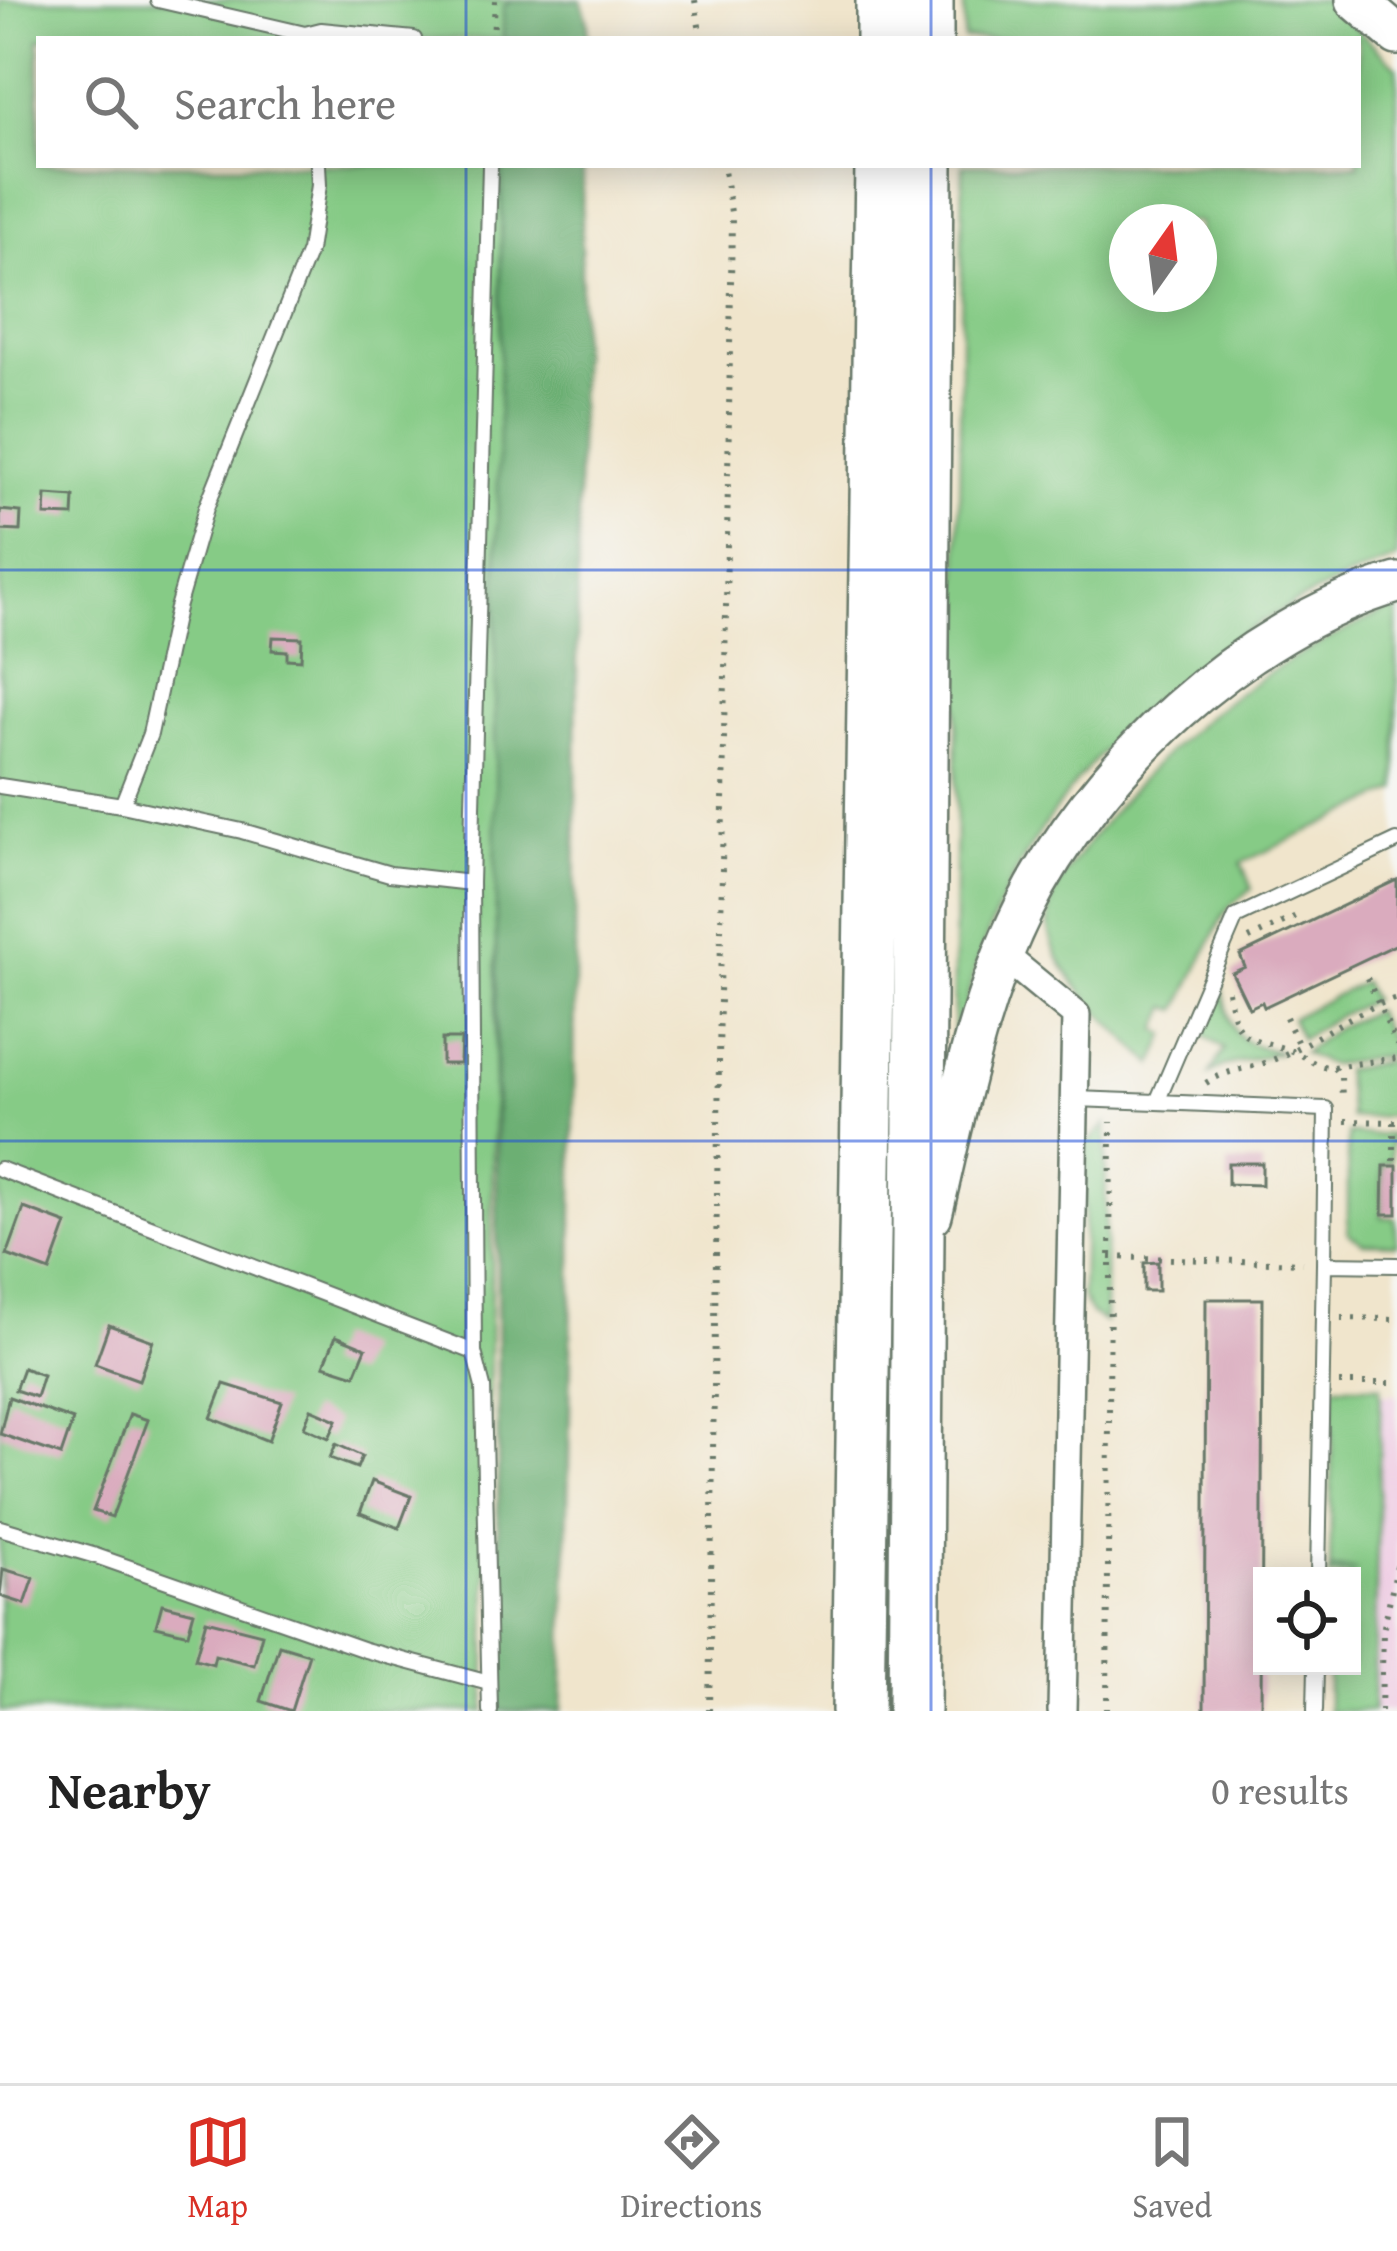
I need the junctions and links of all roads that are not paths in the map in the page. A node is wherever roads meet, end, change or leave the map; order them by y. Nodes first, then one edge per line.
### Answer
1 (158, 0) edge
2 (882, 0) edge
3 (927, 0) edge
4 (1356, 0) edge
5 (1397, 35) edge
6 (301, 36) edge
7 (307, 36) edge
8 (383, 36) edge
9 (882, 36) edge
10 (927, 36) edge
11 (318, 168) edge
12 (490, 168) edge
13 (881, 168) edge
14 (927, 168) edge
15 (1397, 583) edge
16 (0, 786) edge
17 (122, 805) junction
18 (1397, 841) edge
19 (471, 884) junction
20 (1003, 955) junction
21 (1075, 1100) junction
22 (1157, 1102) junction
23 (0, 1169) edge
24 (1324, 1264) junction
25 (1397, 1265) edge
26 (918, 1279) junction
27 (474, 1352) junction
28 (0, 1528) edge
29 (1318, 1567) edge
30 (1316, 1675) edge
31 (489, 1683) junction
32 (490, 1711) edge
33 (857, 1711) edge
34 (914, 1711) edge
35 (1062, 1711) edge
36 (1316, 1711) edge

1 - 6 lane
2 - 9 highway
3 - 10 highway
4 - 5 street
7 - 8 lane
11 - 17 lane
12 - 19 lane
13 - 33 highway
14 - 26 highway
15 - 20 street
16 - 17 lane
17 - 19 lane
18 - 22 lane
19 - 27 lane
20 - 21 street
20 - 26 street
21 - 22 lane
21 - 35 street
22 - 24 lane
23 - 27 lane
24 - 25 lane
24 - 29 lane
26 - 34 highway
27 - 31 lane
28 - 31 lane
30 - 36 lane
31 - 32 lane

